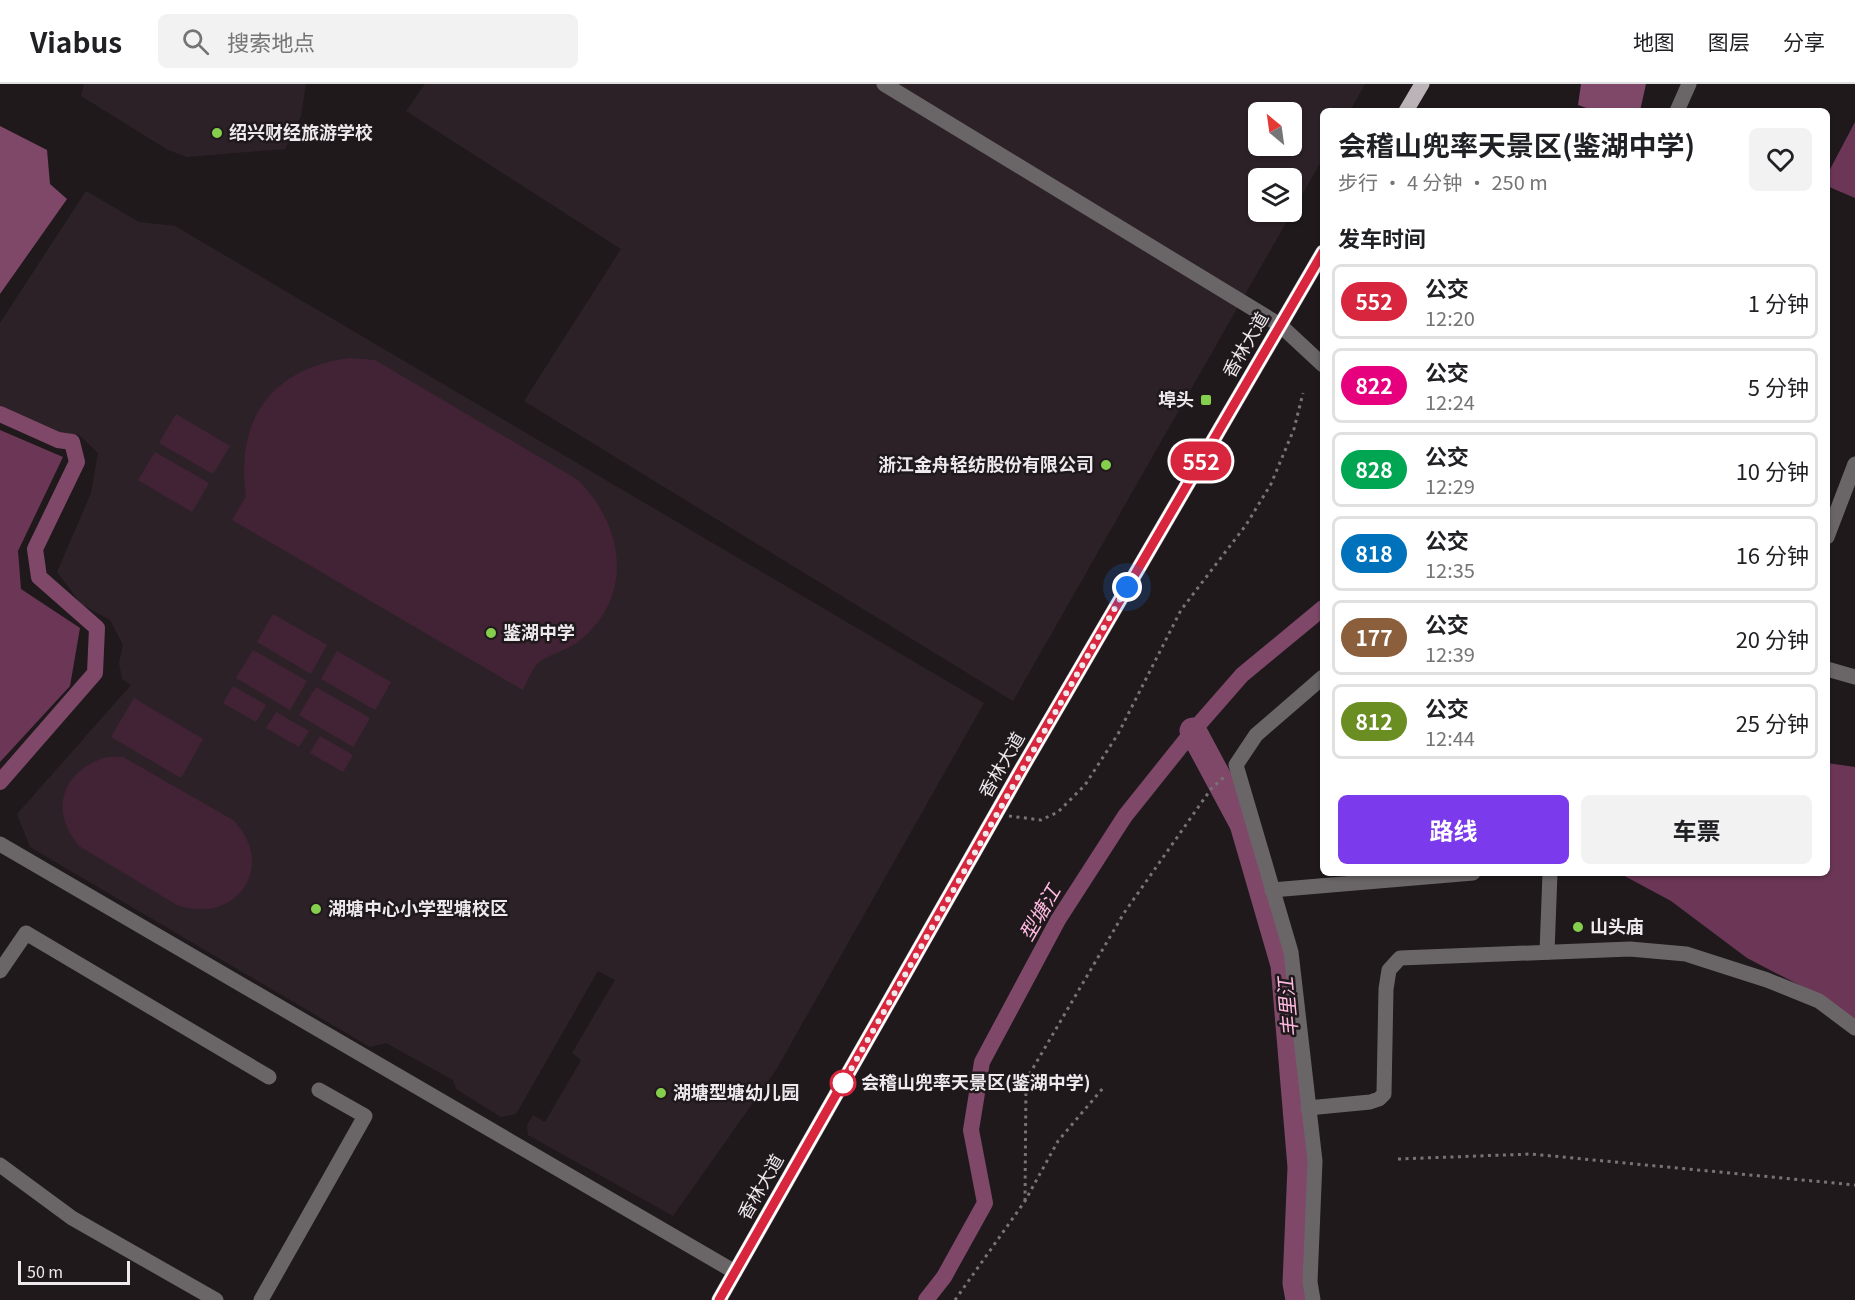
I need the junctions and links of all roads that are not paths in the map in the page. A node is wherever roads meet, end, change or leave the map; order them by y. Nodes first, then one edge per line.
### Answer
1 (884, 84) edge
2 (1422, 84) edge
3 (1689, 84) edge
4 (1408, 108) edge
5 (1678, 108) edge
6 (1320, 257) edge
7 (1280, 325) junction
8 (1320, 362) edge
9 (1855, 464) edge
10 (1830, 529) edge
11 (1830, 670) edge
12 (1855, 677) edge
13 (1320, 680) edge
14 (0, 844) edge
15 (1438, 876) edge
16 (1550, 876) edge
17 (1272, 890) junction
18 (1547, 952) junction
19 (0, 971) edge
20 (1855, 1028) edge
21 (269, 1077) dead end
22 (319, 1090) dead end
23 (1308, 1108) junction
24 (0, 1165) edge
25 (735, 1272) junction
26 (216, 1300) edge
27 (261, 1300) edge
28 (719, 1300) edge
29 (1313, 1300) edge

1 - 7 street
2 - 4 main road
3 - 5 street
6 - 7 main road, 香林大道
7 - 8 street
7 - 25 main road, 香林大道
9 - 10 street
11 - 12 street
13 - 17 street
14 - 25 street
15 - 17 street
16 - 18 street
17 - 23 street
18 - 20 street
18 - 23 street
19 - 21 street
22 - 27 street
23 - 29 street
24 - 26 street
25 - 28 main road, 香林大道

